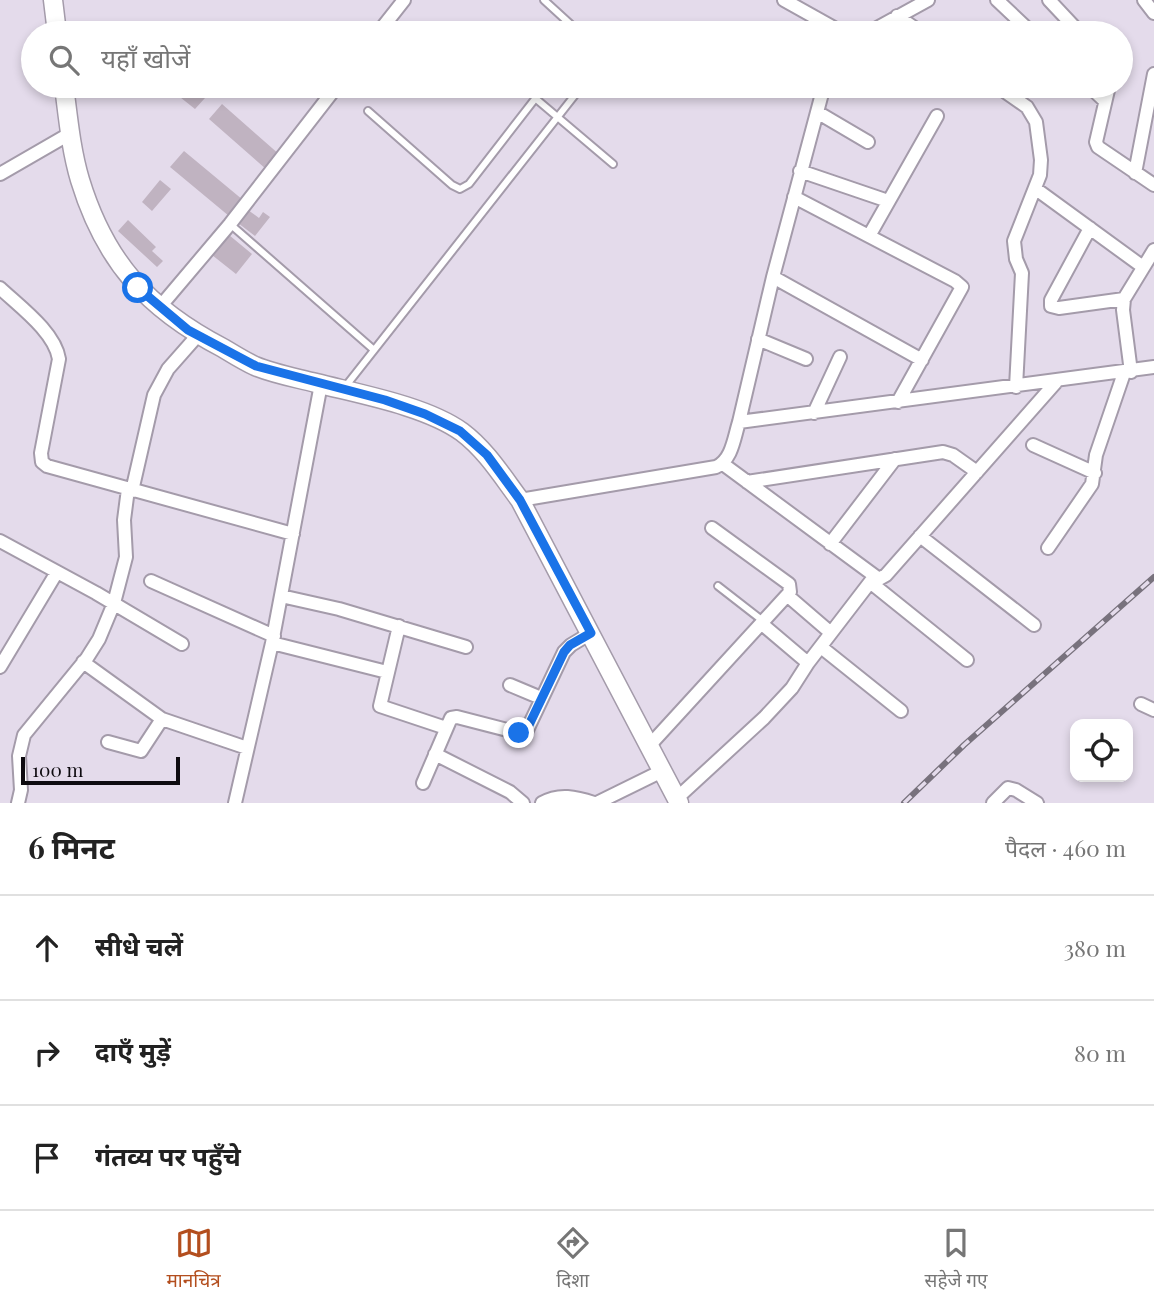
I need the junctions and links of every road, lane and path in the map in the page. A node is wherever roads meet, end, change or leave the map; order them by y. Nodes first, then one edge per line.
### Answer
1 (53, 0) edge
2 (404, 0) edge
3 (544, 0) edge
4 (784, 0) edge
5 (928, 0) edge
6 (996, 0) edge
7 (1049, 0) edge
8 (1144, 0) edge
9 (910, 4) edge
10 (1154, 13) edge
11 (897, 16) junction
12 (56, 21) edge
13 (387, 21) edge
14 (567, 21) edge
15 (822, 21) edge
16 (888, 21) edge
17 (904, 21) edge
18 (1019, 21) edge
19 (1069, 21) edge
20 (1154, 74) edge
21 (66, 98) edge
22 (328, 98) edge
23 (573, 98) edge
24 (821, 98) edge
25 (1014, 98) edge
26 (1102, 98) edge
27 (1106, 98) edge
28 (535, 99) joint
29 (1105, 101) junction
30 (368, 111) dead end
31 (817, 112) junction
32 (937, 116) dead end
33 (558, 117) junction
34 (71, 133) junction
35 (868, 142) dead end
36 (613, 164) dead end
37 (800, 171) junction
38 (1135, 173) junction
39 (0, 174) edge
40 (1154, 185) edge
41 (1036, 189) junction
42 (793, 197) junction
43 (888, 201) junction
44 (230, 223) junction
45 (1090, 228) junction
46 (869, 236) junction
47 (1154, 250) edge
48 (1143, 267) junction
49 (773, 277) junction
50 (0, 288) edge
51 (1124, 299) junction
52 (159, 308) junction
53 (198, 335) junction
54 (758, 338) junction
55 (374, 350) junction
56 (840, 357) dead end
57 (806, 359) dead end
58 (922, 360) junction
59 (1154, 367) edge
60 (1128, 372) junction
61 (1057, 381) junction
62 (321, 384) junction
63 (1016, 387) junction
64 (343, 390) junction
65 (898, 402) junction
66 (814, 413) junction
67 (739, 422) junction
68 (1033, 445) dead end
69 (895, 460) junction
70 (723, 464) junction
71 (976, 472) junction
72 (1095, 473) junction
73 (747, 482) junction
74 (130, 490) junction
75 (520, 500) junction
76 (712, 528) dead end
77 (293, 534) junction
78 (920, 536) junction
79 (0, 541) edge
80 (830, 544) junction
81 (1048, 548) dead end
82 (57, 572) junction
83 (872, 580) junction
84 (151, 581) dead end
85 (718, 586) dead end
86 (281, 596) junction
87 (788, 596) junction
88 (114, 603) junction
89 (763, 623) junction
90 (1034, 625) dead end
91 (399, 626) junction
92 (591, 633) junction
93 (831, 633) junction
94 (273, 640) junction
95 (182, 644) dead end
96 (466, 647) dead end
97 (821, 647) junction
98 (967, 660) dead end
99 (83, 662) junction
100 (808, 663) junction
101 (0, 667) edge
102 (387, 672) junction
103 (510, 685) dead end
104 (541, 698) junction
105 (1141, 704) dead end
106 (1154, 710) edge
107 (901, 711) dead end
108 (162, 719) junction
109 (446, 728) junction
110 (108, 742) dead end
111 (649, 746) junction
112 (247, 748) junction
113 (436, 754) junction
114 (662, 771) junction
115 (423, 783) dead end
116 (678, 801) edge
117 (239, 802) edge
118 (18, 803) edge
119 (523, 803) edge
120 (542, 803) edge
121 (595, 803) edge
122 (993, 803) edge
123 (1037, 803) edge

1 - 12 street
2 - 13 street
3 - 14 lane
4 - 15 street
5 - 9 street
6 - 18 street
7 - 19 street
8 - 10 street
9 - 11 street
11 - 16 street
11 - 17 street
20 - 38 street
21 - 34 street
22 - 44 street
23 - 33 lane
24 - 31 street
25 - 41 street
26 - 29 street
27 - 29 street
28 - 30 lane
28 - 33 lane
29 - 38 street
31 - 35 street
31 - 37 street
32 - 43 street
33 - 36 lane
33 - 55 lane
34 - 39 street
34 - 52 street
37 - 42 street
37 - 43 street
38 - 40 street
41 - 45 street
41 - 63 street
42 - 46 street
42 - 49 street
43 - 46 street
44 - 52 street
44 - 55 lane
45 - 48 street
45 - 51 street
46 - 58 street
47 - 48 street
48 - 51 street
49 - 54 street
49 - 58 street
50 - 74 street
51 - 60 street
52 - 53 street
53 - 62 street
53 - 74 street
54 - 57 street
54 - 67 street
55 - 64 lane
56 - 66 street
58 - 65 street
59 - 60 street
60 - 61 street
60 - 72 street
61 - 63 street
61 - 71 street
62 - 64 street
62 - 77 street
63 - 65 street
64 - 75 street
65 - 66 street
66 - 67 street
67 - 70 street
68 - 72 street
69 - 71 street
69 - 73 street
69 - 80 street
70 - 73 street
70 - 75 street
71 - 78 street
72 - 81 street
73 - 80 street
74 - 77 street
74 - 88 street
75 - 92 street
76 - 87 street
77 - 86 street
78 - 83 street
78 - 90 street
79 - 82 street
80 - 83 street
82 - 88 street
82 - 101 street
83 - 93 street
83 - 98 street
84 - 94 street
85 - 89 lane
86 - 91 street
86 - 94 street
87 - 89 street
87 - 93 street
88 - 95 street
88 - 99 street
89 - 100 street
89 - 111 street
91 - 96 street
91 - 102 street
92 - 104 street
92 - 111 street
93 - 97 street
94 - 102 street
94 - 112 street
97 - 100 street
97 - 107 street
99 - 108 street
99 - 118 street
100 - 116 street
102 - 109 street
103 - 104 street
104 - 109 street
105 - 106 street
108 - 110 street
108 - 112 street
109 - 113 street
111 - 114 street
112 - 117 street
113 - 115 street
113 - 119 street
114 - 116 street
114 - 121 street
120 - 121 street
122 - 123 street

